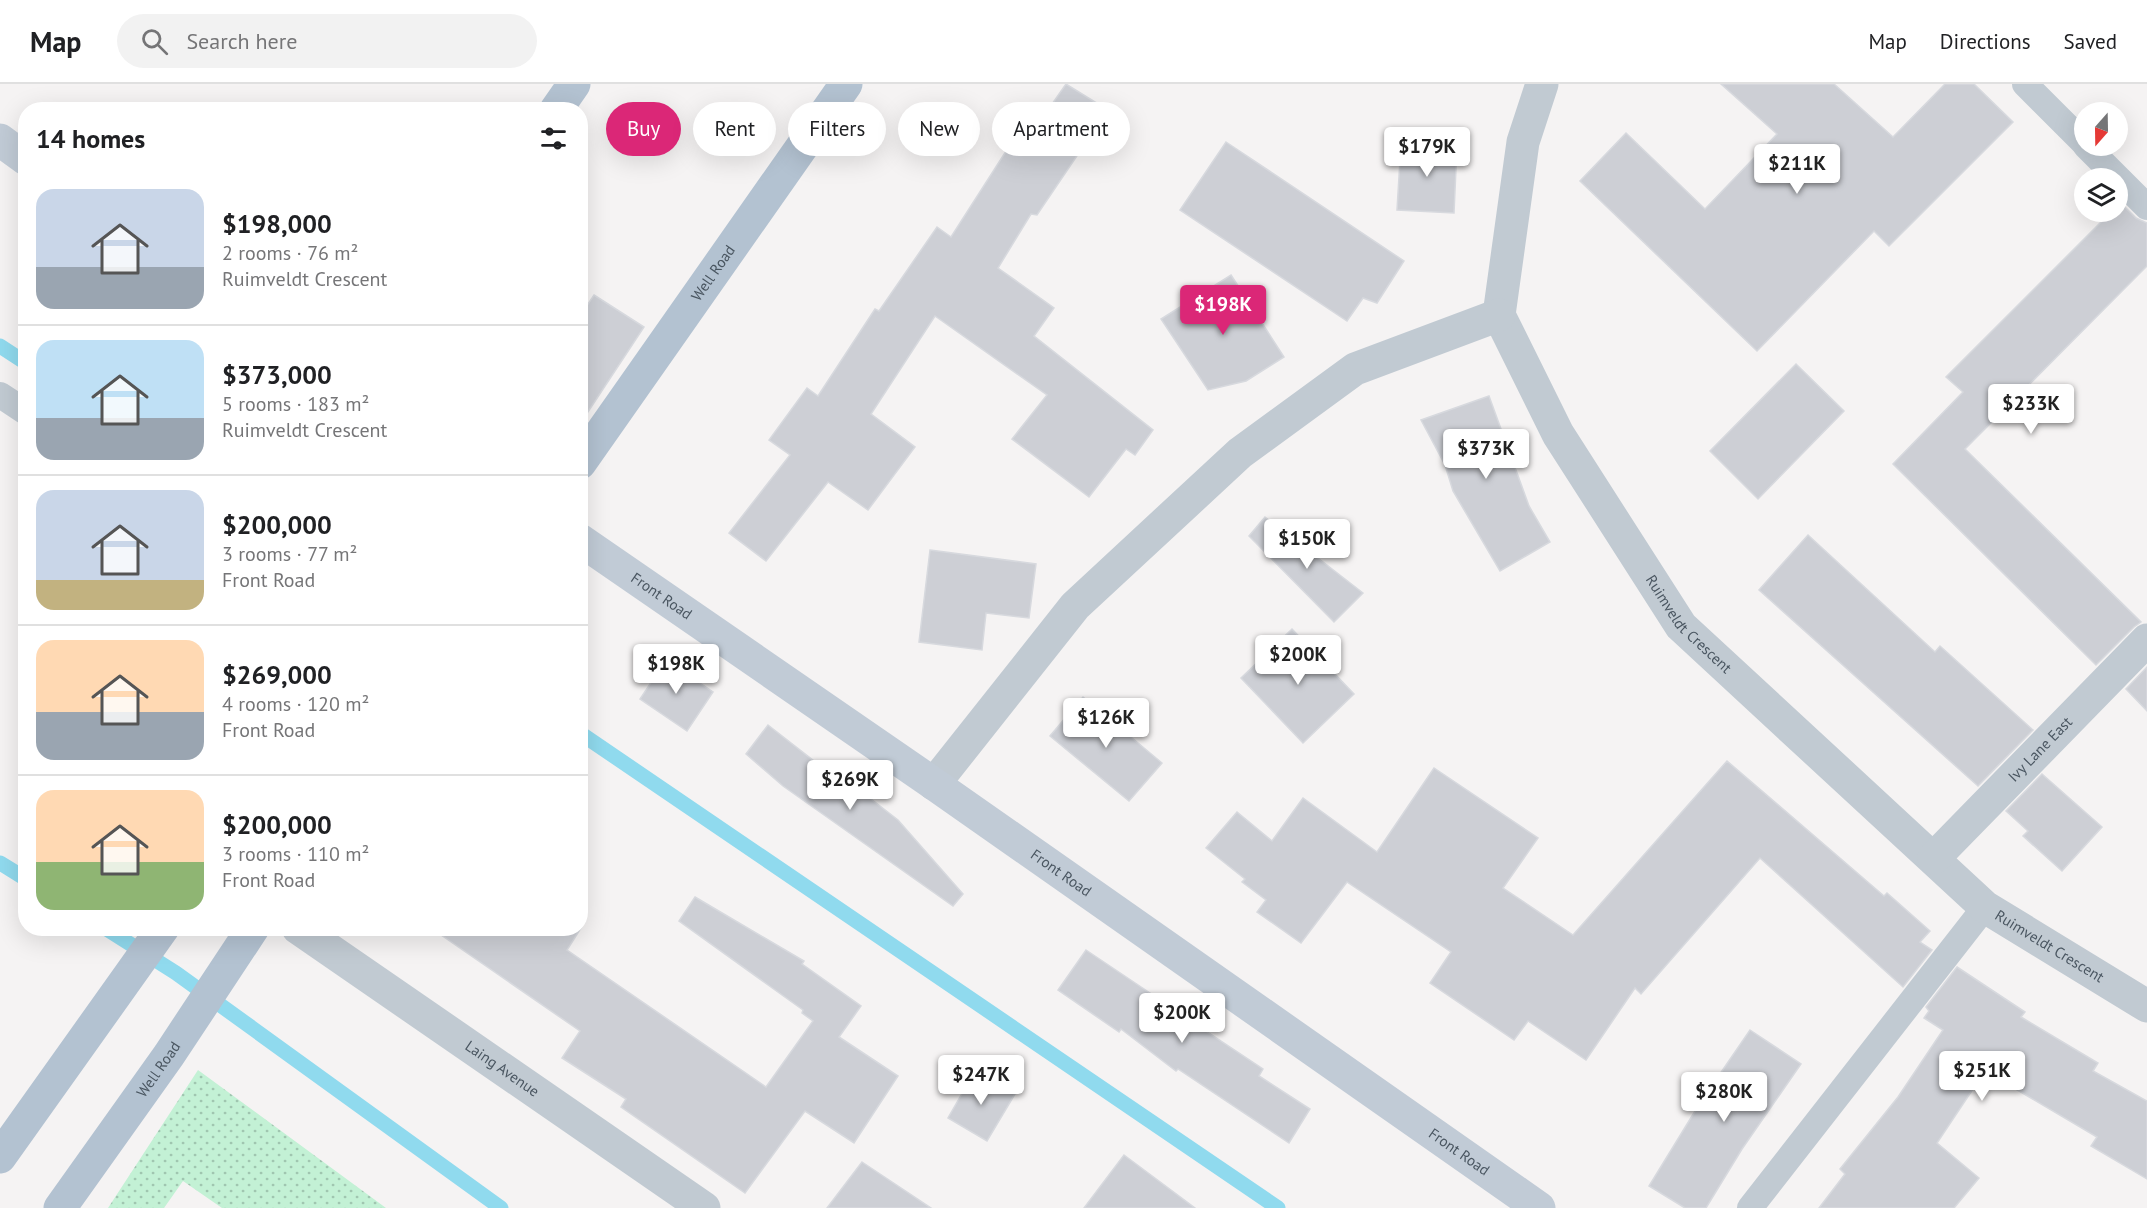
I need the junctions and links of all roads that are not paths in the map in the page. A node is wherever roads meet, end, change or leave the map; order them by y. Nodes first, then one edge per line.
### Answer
1 (574, 84) edge
2 (846, 84) edge
3 (1542, 84) edge
4 (2025, 84) edge
5 (562, 102) edge
6 (2074, 133) edge
7 (0, 140) edge
8 (18, 153) edge
9 (2097, 156) edge
10 (2147, 207) edge
11 (1499, 315) junction
12 (0, 395) edge
13 (18, 407) edge
14 (588, 452) edge
15 (588, 546) edge
16 (2147, 640) edge
17 (934, 784) junction
18 (1934, 858) junction
19 (1985, 908) junction
20 (156, 936) edge
21 (248, 936) edge
22 (310, 936) edge
23 (2147, 1006) edge
24 (0, 1157) edge
25 (60, 1208) edge
26 (704, 1208) edge
27 (1539, 1208) edge
28 (1750, 1208) edge

1 - 5 main road
2 - 14 main road, Well Road
3 - 11 street
4 - 6 lane
7 - 8 street
9 - 10 lane
11 - 17 street
11 - 18 street, Ruimveldt Crescent
12 - 13 lane
15 - 17 street, Front Road
16 - 18 street, Ivy Lane East
17 - 27 street, Front Road
18 - 19 street, Ruimveldt Crescent
19 - 23 street, Ruimveldt Crescent
19 - 28 lane
20 - 24 main road
21 - 25 main road, Well Road
22 - 26 street, Laing Avenue

